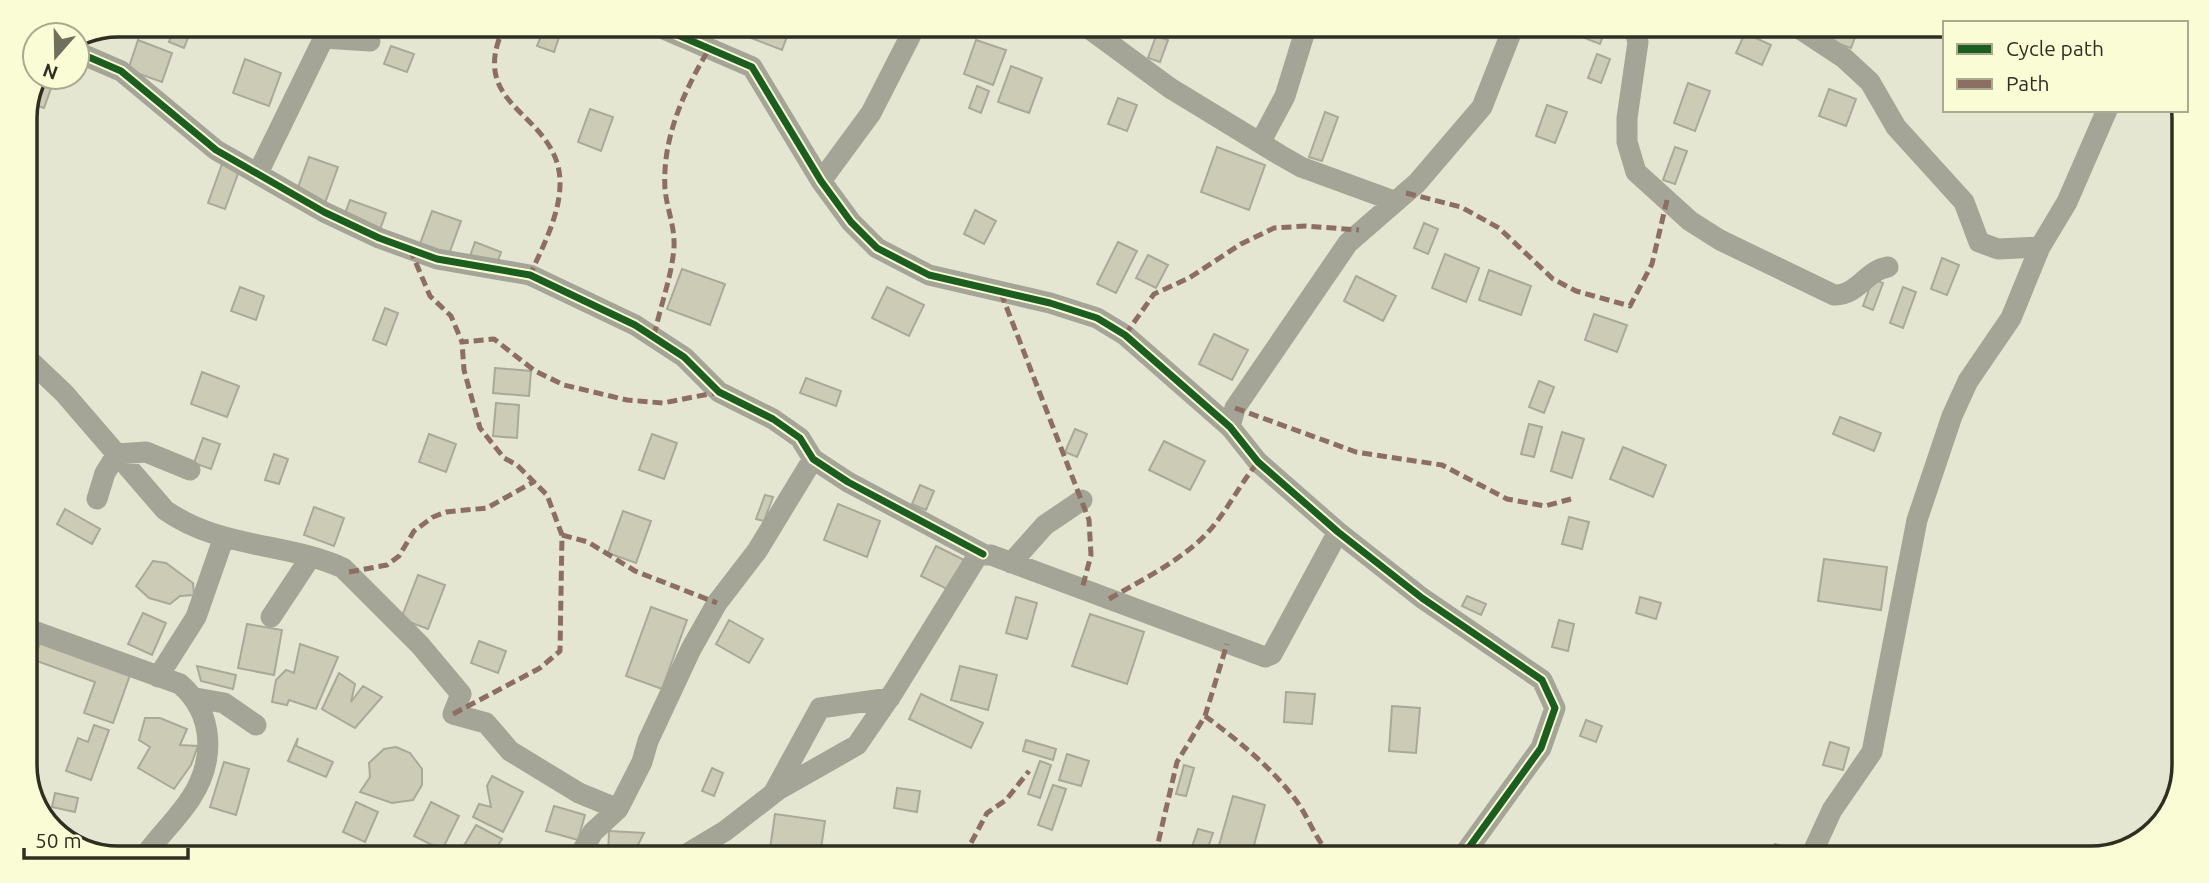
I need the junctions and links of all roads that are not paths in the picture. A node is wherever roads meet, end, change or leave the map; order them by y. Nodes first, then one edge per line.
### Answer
1 (324, 37) edge
2 (350, 37) edge
3 (682, 37) edge
4 (910, 37) edge
5 (1101, 37) edge
6 (1303, 37) edge
7 (1509, 37) edge
8 (1637, 37) edge
9 (1812, 37) edge
10 (370, 41) dead end
11 (91, 58) edge
12 (2106, 112) edge
13 (1260, 143) junction
14 (258, 173) junction
15 (821, 181) junction
16 (1394, 201) junction
17 (2040, 247) junction
18 (1888, 267) dead end
19 (37, 367) edge
20 (1230, 427) junction
21 (117, 454) junction
22 (813, 459) junction
23 (190, 470) dead end
24 (97, 499) dead end
25 (1082, 500) dead end
26 (1338, 531) junction
27 (224, 537) junction
28 (983, 554) junction
29 (310, 558) junction
30 (1011, 563) junction
31 (271, 617) dead end
32 (37, 632) edge
33 (158, 677) junction
34 (196, 698) junction
35 (890, 698) junction
36 (256, 725) dead end
37 (772, 794) junction
38 (618, 808) junction
39 (152, 846) edge
40 (585, 846) edge
41 (700, 846) edge
42 (1470, 846) edge
43 (1816, 846) edge

1 - 14 street
2 - 10 street
3 - 15 street
4 - 15 street
5 - 13 street
6 - 13 street
7 - 16 street
8 - 18 street
9 - 17 street
11 - 14 street
12 - 17 street
13 - 16 street
14 - 22 street
15 - 20 street
16 - 20 street
17 - 43 street
19 - 21 street
20 - 26 street
21 - 23 street
21 - 24 street
21 - 27 street
22 - 28 street
22 - 38 street
25 - 30 street
26 - 30 street
26 - 42 street
27 - 29 street
27 - 33 street
28 - 30 street
28 - 35 street
29 - 31 street
29 - 38 street
32 - 33 street
33 - 34 street
34 - 36 street
34 - 39 street
35 - 37 street
35 - 37 street
37 - 41 street
38 - 40 street

